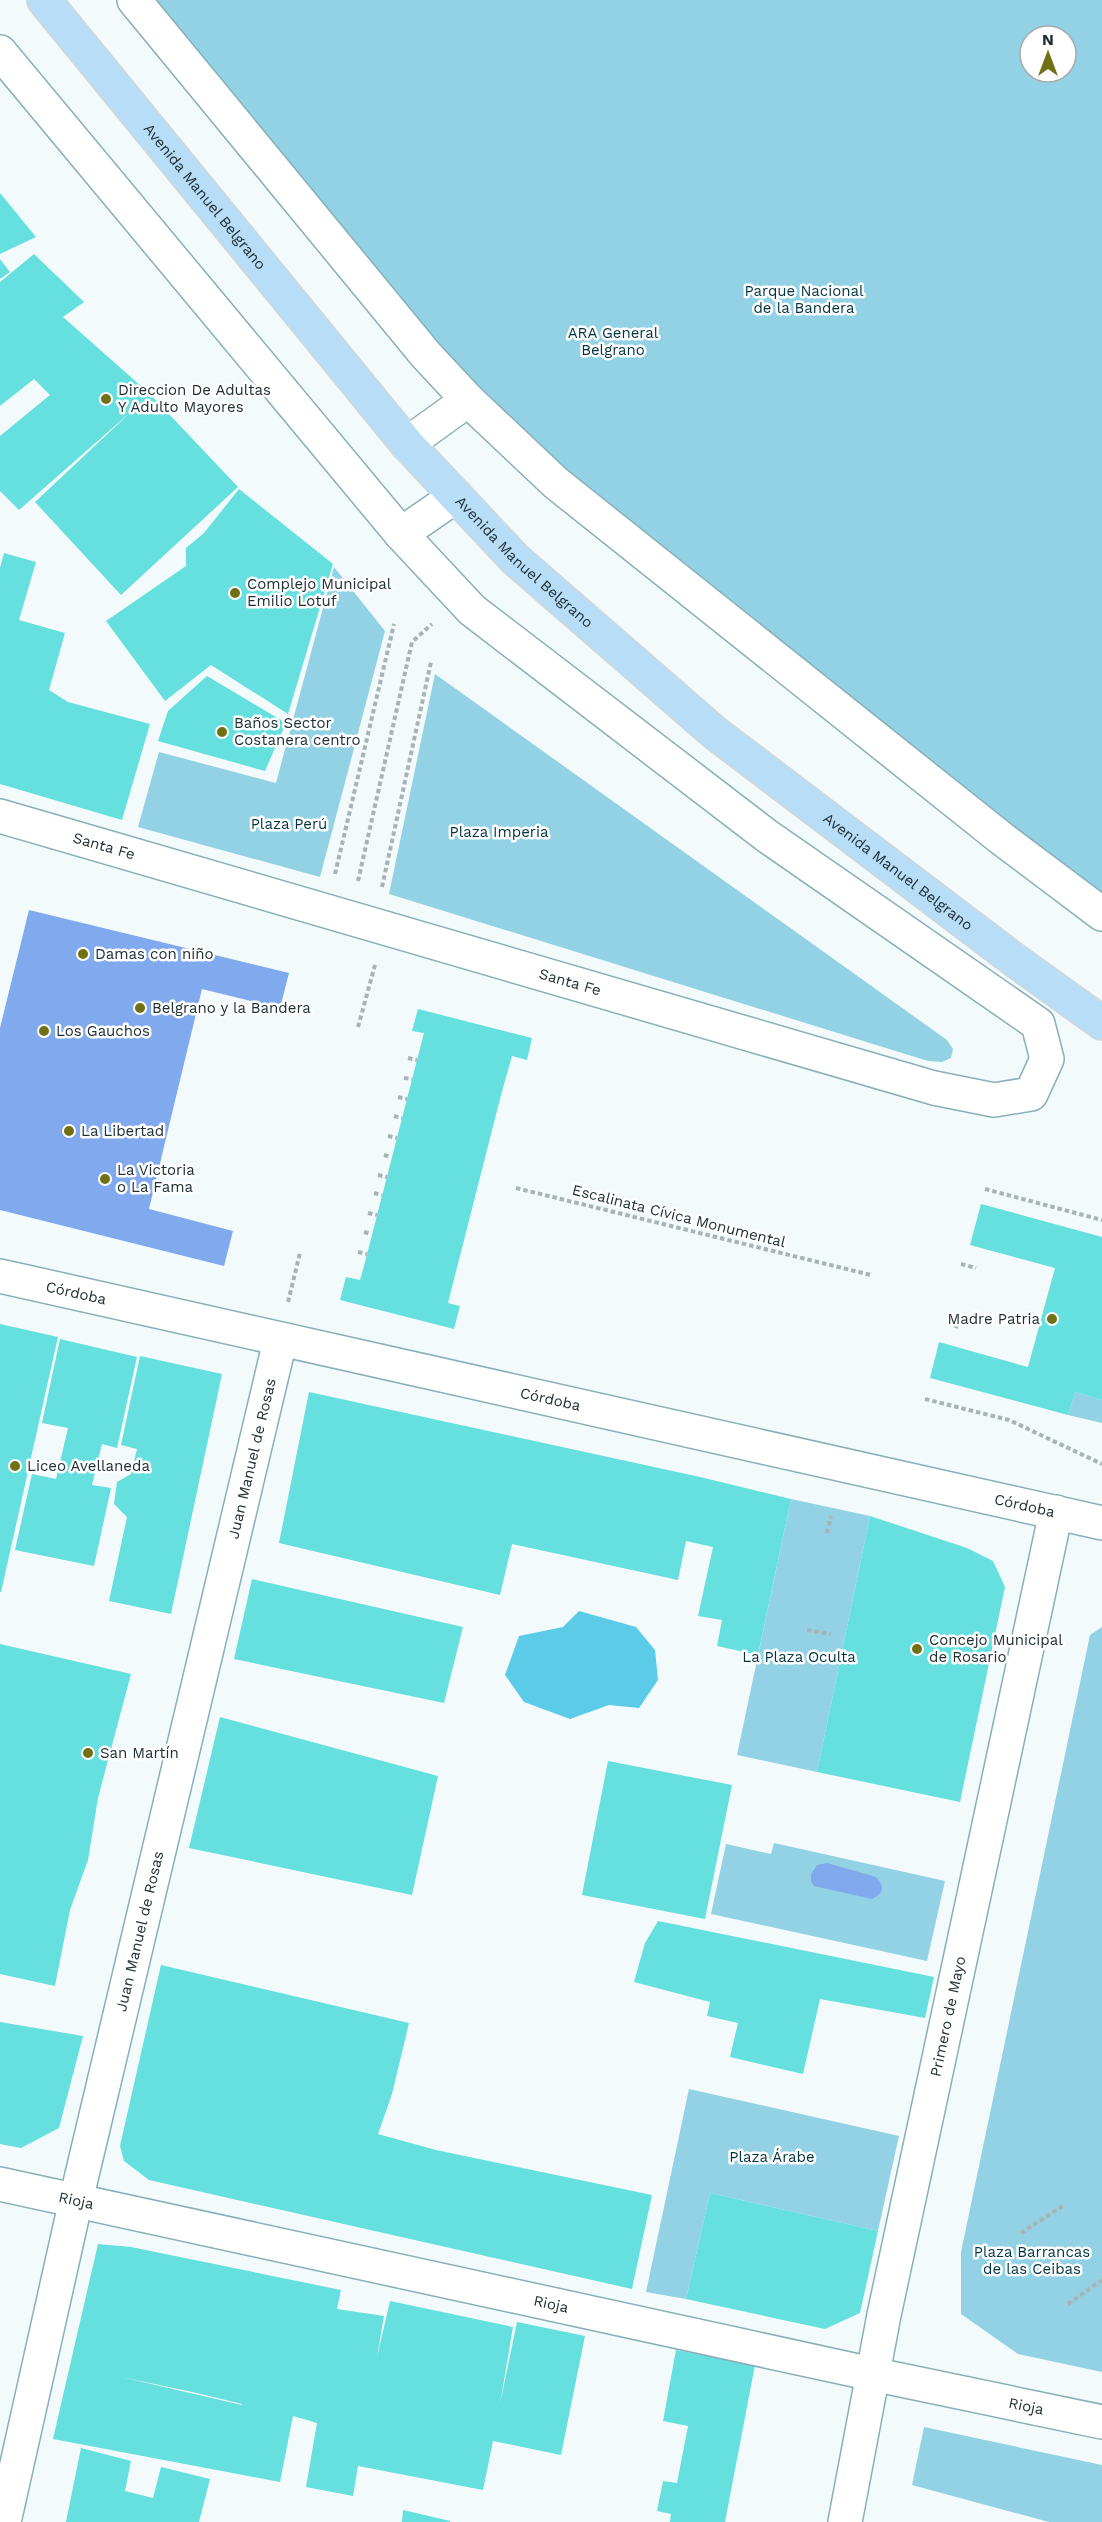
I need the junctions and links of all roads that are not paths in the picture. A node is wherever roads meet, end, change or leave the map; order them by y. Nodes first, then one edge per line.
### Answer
1 (44, 0) edge
2 (134, 0) edge
3 (0, 52) edge
4 (468, 400) junction
5 (407, 444) junction
6 (456, 496) junction
7 (401, 534) junction
8 (0, 816) edge
9 (1102, 914) edge
10 (1102, 1023) edge
11 (0, 1276) edge
12 (280, 1341) junction
13 (1056, 1512) junction
14 (1102, 1523) edge
15 (0, 2184) edge
16 (76, 2200) junction
17 (872, 2374) junction
18 (1102, 2421) edge
19 (4, 2522) edge
20 (845, 2522) edge

1 - 5 main road, Avenida Manuel Belgrano
2 - 4 street
3 - 7 street
4 - 5 street
4 - 9 street
5 - 6 main road, Avenida Manuel Belgrano
6 - 7 street
6 - 10 main road, Avenida Manuel Belgrano
7 - 8 street, Santa Fe
11 - 12 street, Córdoba
12 - 13 street, Córdoba
12 - 16 street, Juan Manuel de Rosas
13 - 14 street, Córdoba
13 - 17 street, Primero de Mayo
15 - 16 street, Rioja
16 - 17 street, Rioja
16 - 19 street, Juan Manuel de Rosas
17 - 18 street, Rioja
17 - 20 street, Primero de Mayo

